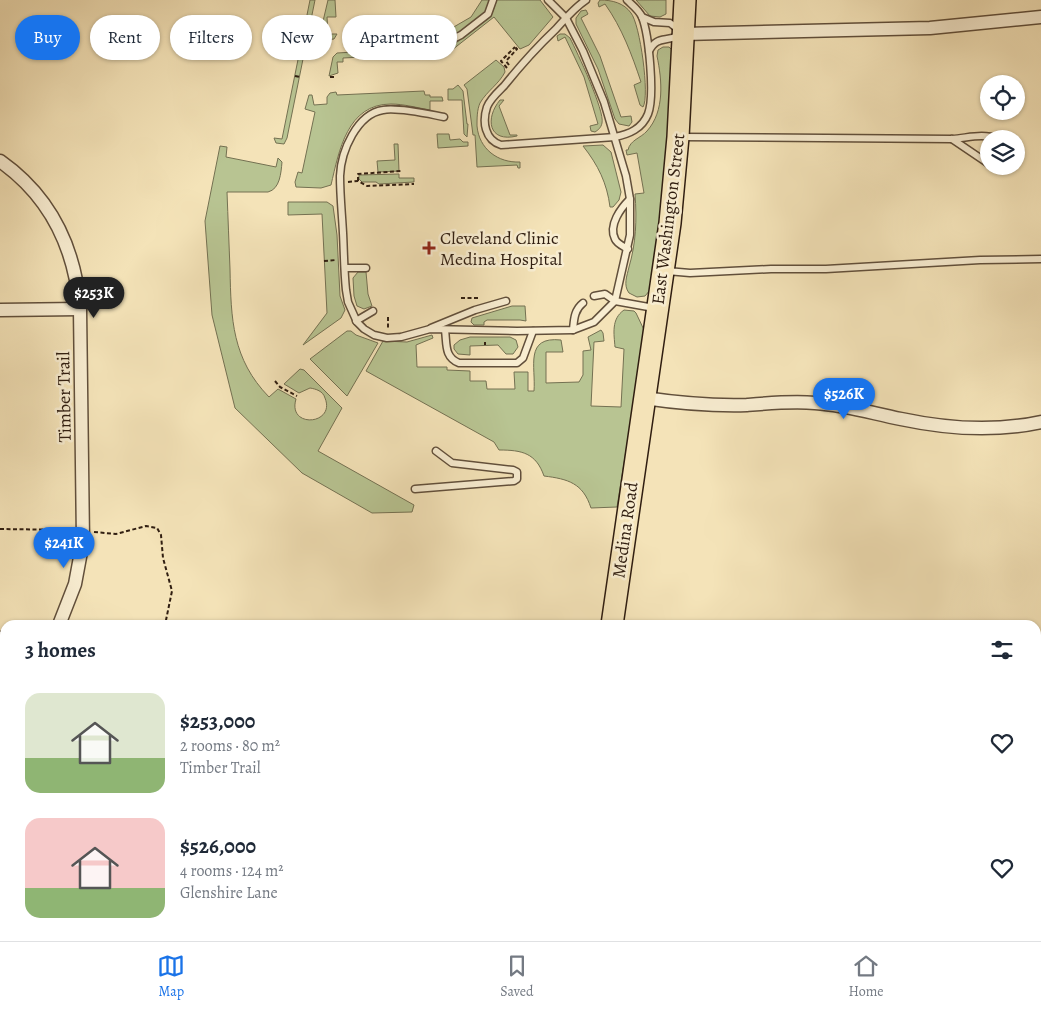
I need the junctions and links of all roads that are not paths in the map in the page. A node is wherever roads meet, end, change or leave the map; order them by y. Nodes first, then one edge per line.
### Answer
1 (493, 0) edge
2 (548, 0) edge
3 (586, 0) edge
4 (627, 0) edge
5 (685, 0) edge
6 (642, 17) junction
7 (566, 18) junction
8 (1041, 18) edge
9 (684, 34) junction
10 (457, 37) edge
11 (649, 51) junction
12 (444, 117) dead end
13 (980, 136) edge
14 (615, 137) junction
15 (678, 137) junction
16 (952, 139) junction
17 (980, 158) edge
18 (0, 161) edge
19 (630, 199) junction
20 (628, 249) junction
21 (1041, 260) edge
22 (345, 268) junction
23 (366, 268) dead end
24 (663, 270) junction
25 (594, 296) dead end
26 (506, 300) dead end
27 (615, 300) junction
28 (583, 303) dead end
29 (657, 308) junction
30 (80, 309) junction
31 (0, 310) edge
32 (374, 310) dead end
33 (356, 321) junction
34 (430, 329) junction
35 (445, 330) junction
36 (573, 330) junction
37 (534, 331) junction
38 (644, 398) junction
39 (1041, 422) edge
40 (639, 436) joint
41 (436, 451) dead end
42 (415, 489) dead end
43 (61, 620) edge
44 (613, 620) edge

1 - 10 lane
2 - 7 lane
3 - 7 lane
4 - 6 lane
5 - 9 highway, East Washington Street
6 - 9 lane
6 - 11 lane
7 - 14 lane
7 - 14 lane
8 - 9 street
9 - 11 lane
9 - 15 highway, East Washington Street
11 - 14 lane
12 - 22 lane
13 - 16 lane
14 - 19 lane
15 - 16 lane
15 - 24 highway, East Washington Street
16 - 17 lane
18 - 30 street, Timber Trail
19 - 20 lane
19 - 20 lane
20 - 27 lane
21 - 24 lane
22 - 23 lane
22 - 33 lane
24 - 29 highway, East Washington Street
25 - 27 lane
26 - 34 lane
27 - 29 lane
27 - 36 lane
28 - 36 lane
29 - 38 highway, East Washington Street
30 - 31 street
30 - 43 street, Timber Trail
32 - 33 lane
33 - 34 lane
34 - 35 lane
35 - 37 lane
35 - 37 lane
36 - 37 lane
38 - 39 street
38 - 40 highway, East Washington Street
40 - 44 highway, Medina Road
41 - 42 lane

